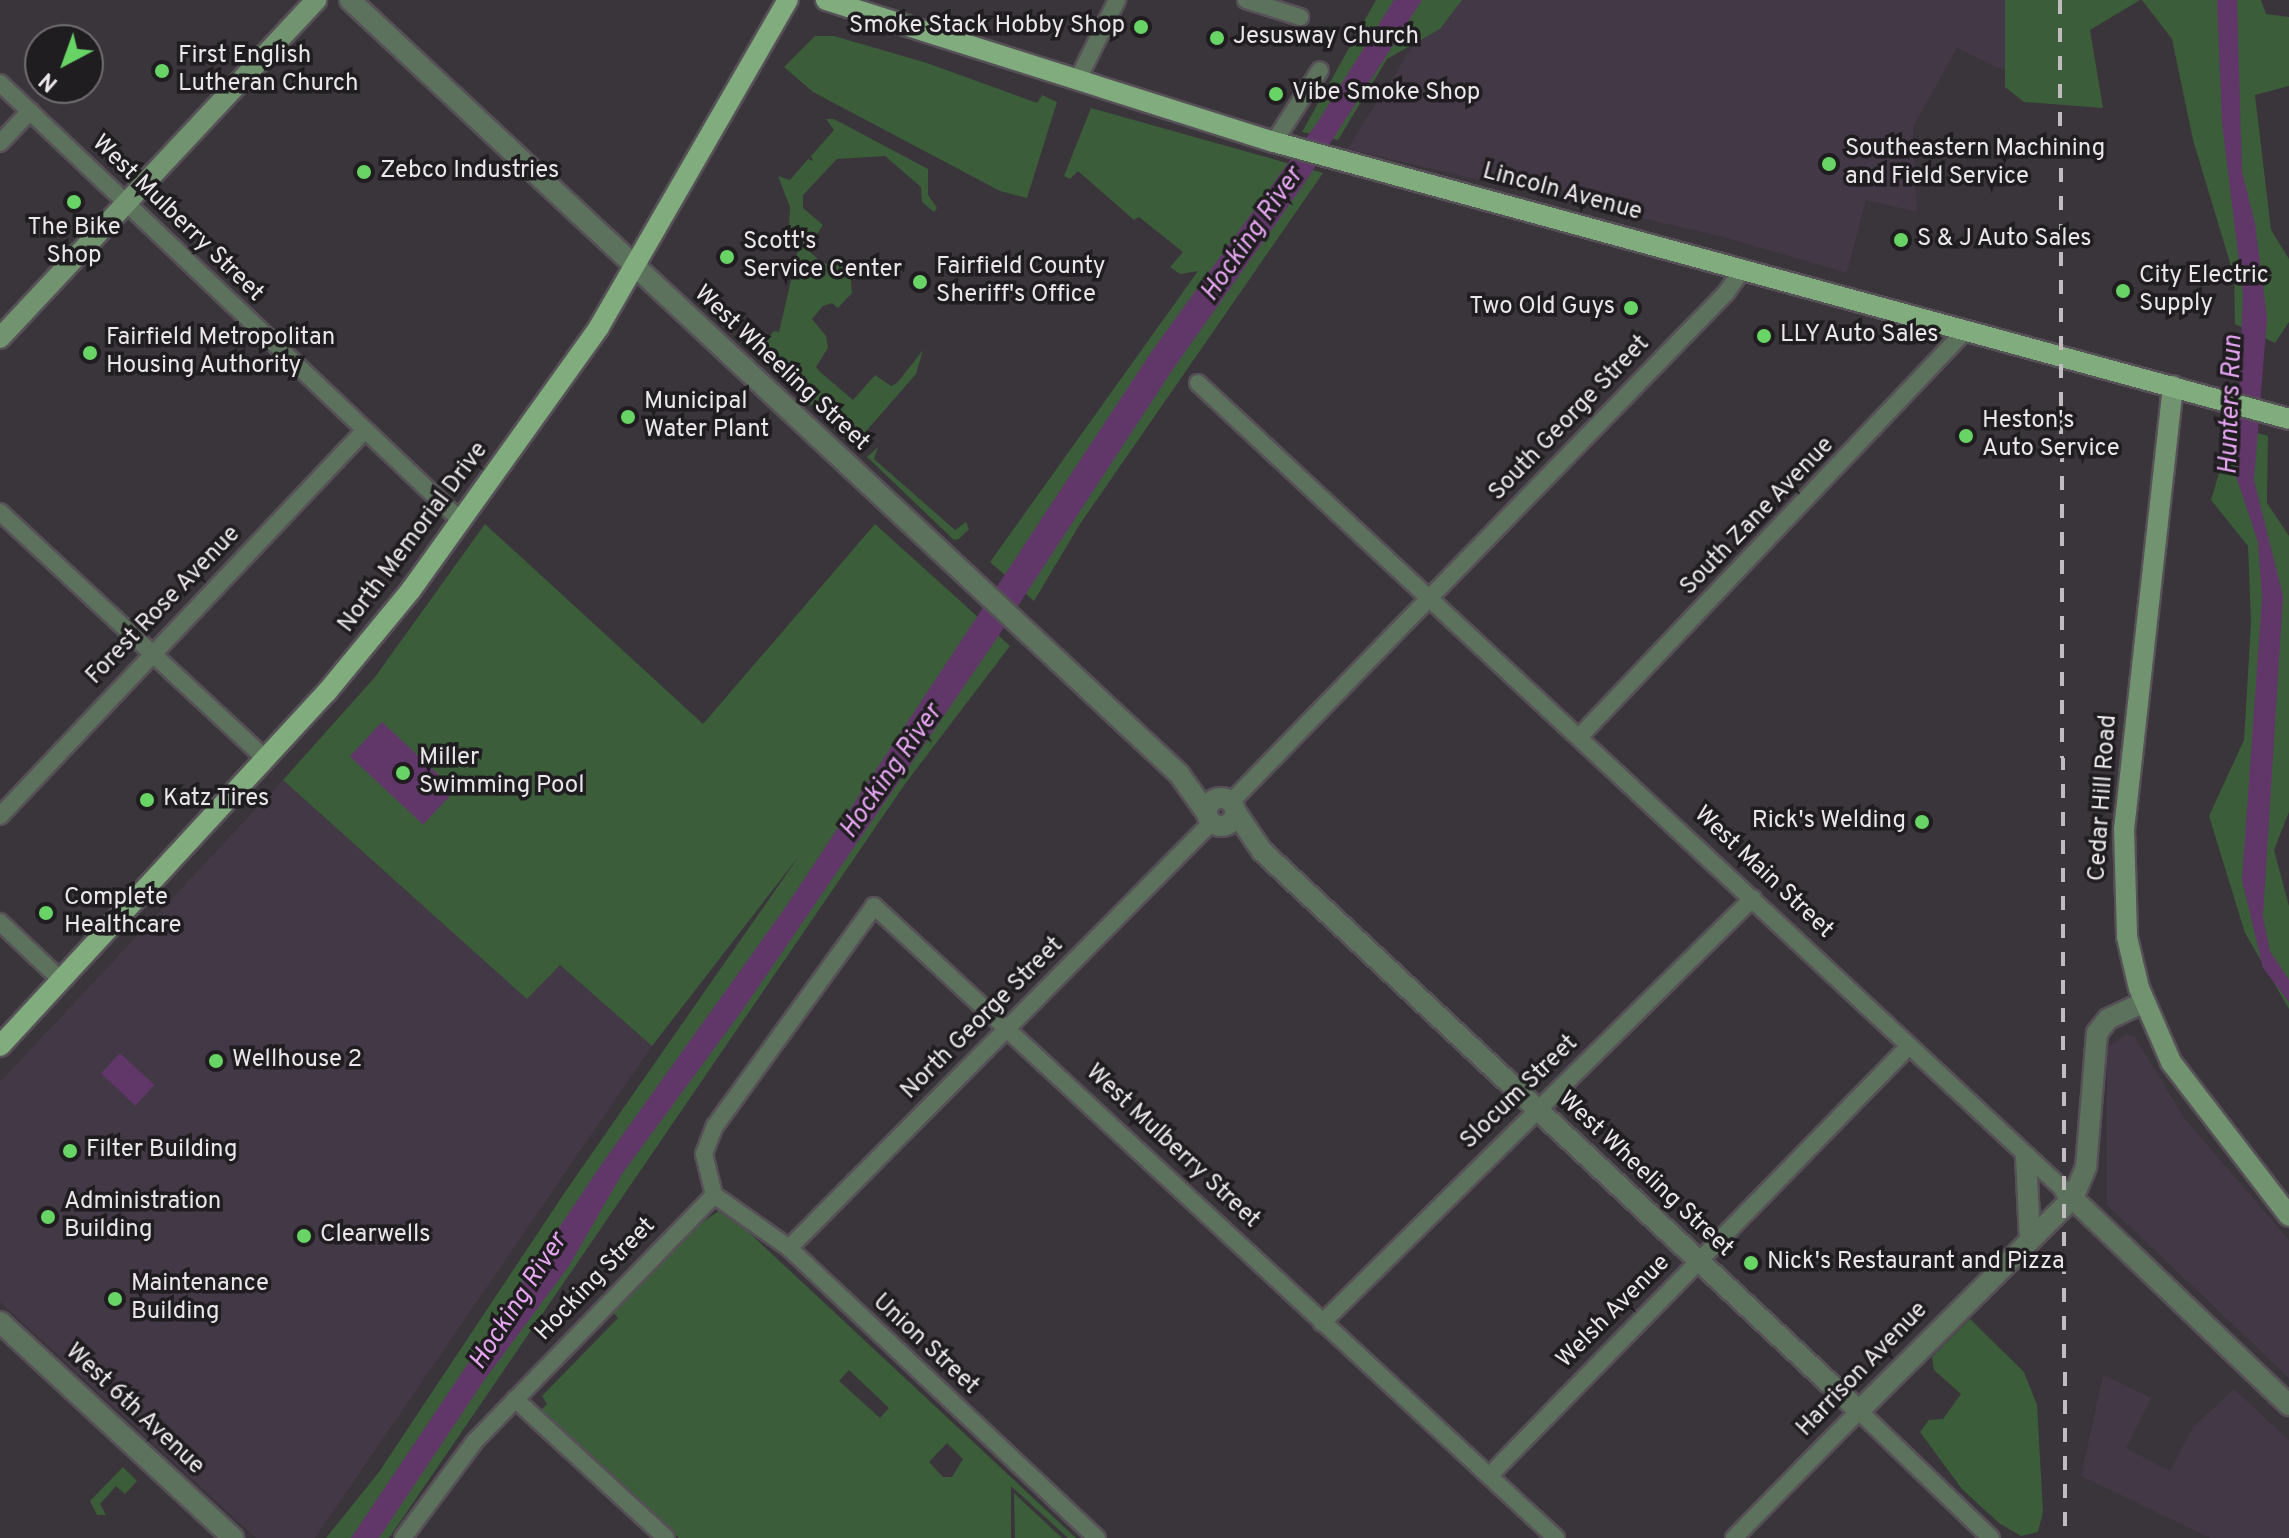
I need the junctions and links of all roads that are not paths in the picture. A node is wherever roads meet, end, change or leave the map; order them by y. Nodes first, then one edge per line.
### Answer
1 (316, 0) edge
2 (350, 0) edge
3 (788, 0) edge
4 (826, 0) edge
5 (1117, 0) edge
6 (1246, 0) edge
7 (1300, 17) dead end
8 (1320, 70) dead end
9 (1079, 77) junction
10 (0, 83) edge
11 (30, 111) junction
12 (0, 143) edge
13 (1280, 144) junction
14 (125, 204) junction
15 (633, 266) junction
16 (1743, 269) junction
17 (1967, 329) junction
18 (0, 338) edge
19 (1198, 383) dead end
20 (2173, 386) junction
21 (2285, 418) edge
22 (365, 430) junction
23 (0, 512) edge
24 (461, 521) junction
25 (1430, 600) junction
26 (152, 653) junction
27 (1581, 735) junction
28 (266, 759) junction
29 (1221, 812) junction
30 (0, 816) edge
31 (1753, 898) junction
32 (0, 922) edge
33 (61, 980) junction
34 (2144, 1002) junction
35 (1009, 1027) junction
36 (0, 1046) edge
37 (1909, 1046) junction
38 (1540, 1112) junction
39 (2026, 1157) junction
40 (714, 1195) junction
41 (2069, 1195) junction
42 (2289, 1216) edge
43 (2030, 1238) junction
44 (789, 1248) junction
45 (1699, 1261) junction
46 (0, 1322) edge
47 (1322, 1323) junction
48 (515, 1399) junction
49 (2289, 1405) edge
50 (1859, 1411) junction
51 (1489, 1476) junction
52 (233, 1538) edge
53 (403, 1538) edge
54 (666, 1538) edge
55 (1097, 1538) edge
56 (1556, 1538) edge
57 (1734, 1538) edge
58 (1991, 1538) edge

1 - 14 main road
2 - 15 street, West Wheeling Street
3 - 15 main road, North Memorial Drive
4 - 9 main road, Lincoln Avenue
5 - 9 street
6 - 7 street
8 - 13 street
9 - 13 main road, Lincoln Avenue
10 - 11 street, West Mulberry Street
11 - 12 street
11 - 14 street, West Mulberry Street
13 - 16 main road, Lincoln Avenue
14 - 18 main road
14 - 22 street, West Mulberry Street
15 - 24 main road, North Memorial Drive
15 - 29 street, West Wheeling Street
16 - 17 main road, Lincoln Avenue
16 - 25 street, South George Street
17 - 20 main road, Lincoln Avenue
17 - 27 street, South Zane Avenue
19 - 25 street, West Main Street
20 - 21 main road, Lincoln Avenue
20 - 34 main road, Cedar Hill Road
22 - 24 street, West Mulberry Street
22 - 26 street, Forest Rose Avenue
23 - 26 street
24 - 28 main road, North Memorial Drive
25 - 27 street, West Main Street
25 - 29 street, North George Street
26 - 28 street
26 - 30 street, Forest Rose Avenue
27 - 31 street, West Main Street
28 - 33 main road, North Memorial Drive
29 - 35 street, North George Street
29 - 38 street, West Wheeling Street
31 - 37 street, West Main Street
31 - 38 street, Slocum Street
32 - 33 street
33 - 36 main road, North Memorial Drive
34 - 41 street, Harrison Avenue
34 - 42 main road, Cedar Hill Road
35 - 40 street, West Mulberry Street
35 - 44 street, North George Street
35 - 47 street, West Mulberry Street
37 - 39 street, West Main Street
37 - 45 street, Welsh Avenue
38 - 45 street, West Wheeling Street
38 - 47 street, Slocum Street
39 - 41 street, West Main Street
39 - 43 street
40 - 44 street, Union Street
40 - 48 street, Hocking Street
41 - 43 street, Harrison Avenue
41 - 49 street, West Main Street
43 - 50 street, Harrison Avenue
44 - 55 street, Union Street
45 - 50 street, West Wheeling Street
45 - 51 street, Welsh Avenue
46 - 52 street, West 6th Avenue
47 - 51 street, West Mulberry Street
48 - 53 street, Hocking Street
48 - 54 street
50 - 57 street, Harrison Avenue
50 - 58 street, West Wheeling Street
51 - 56 street, West Mulberry Street

